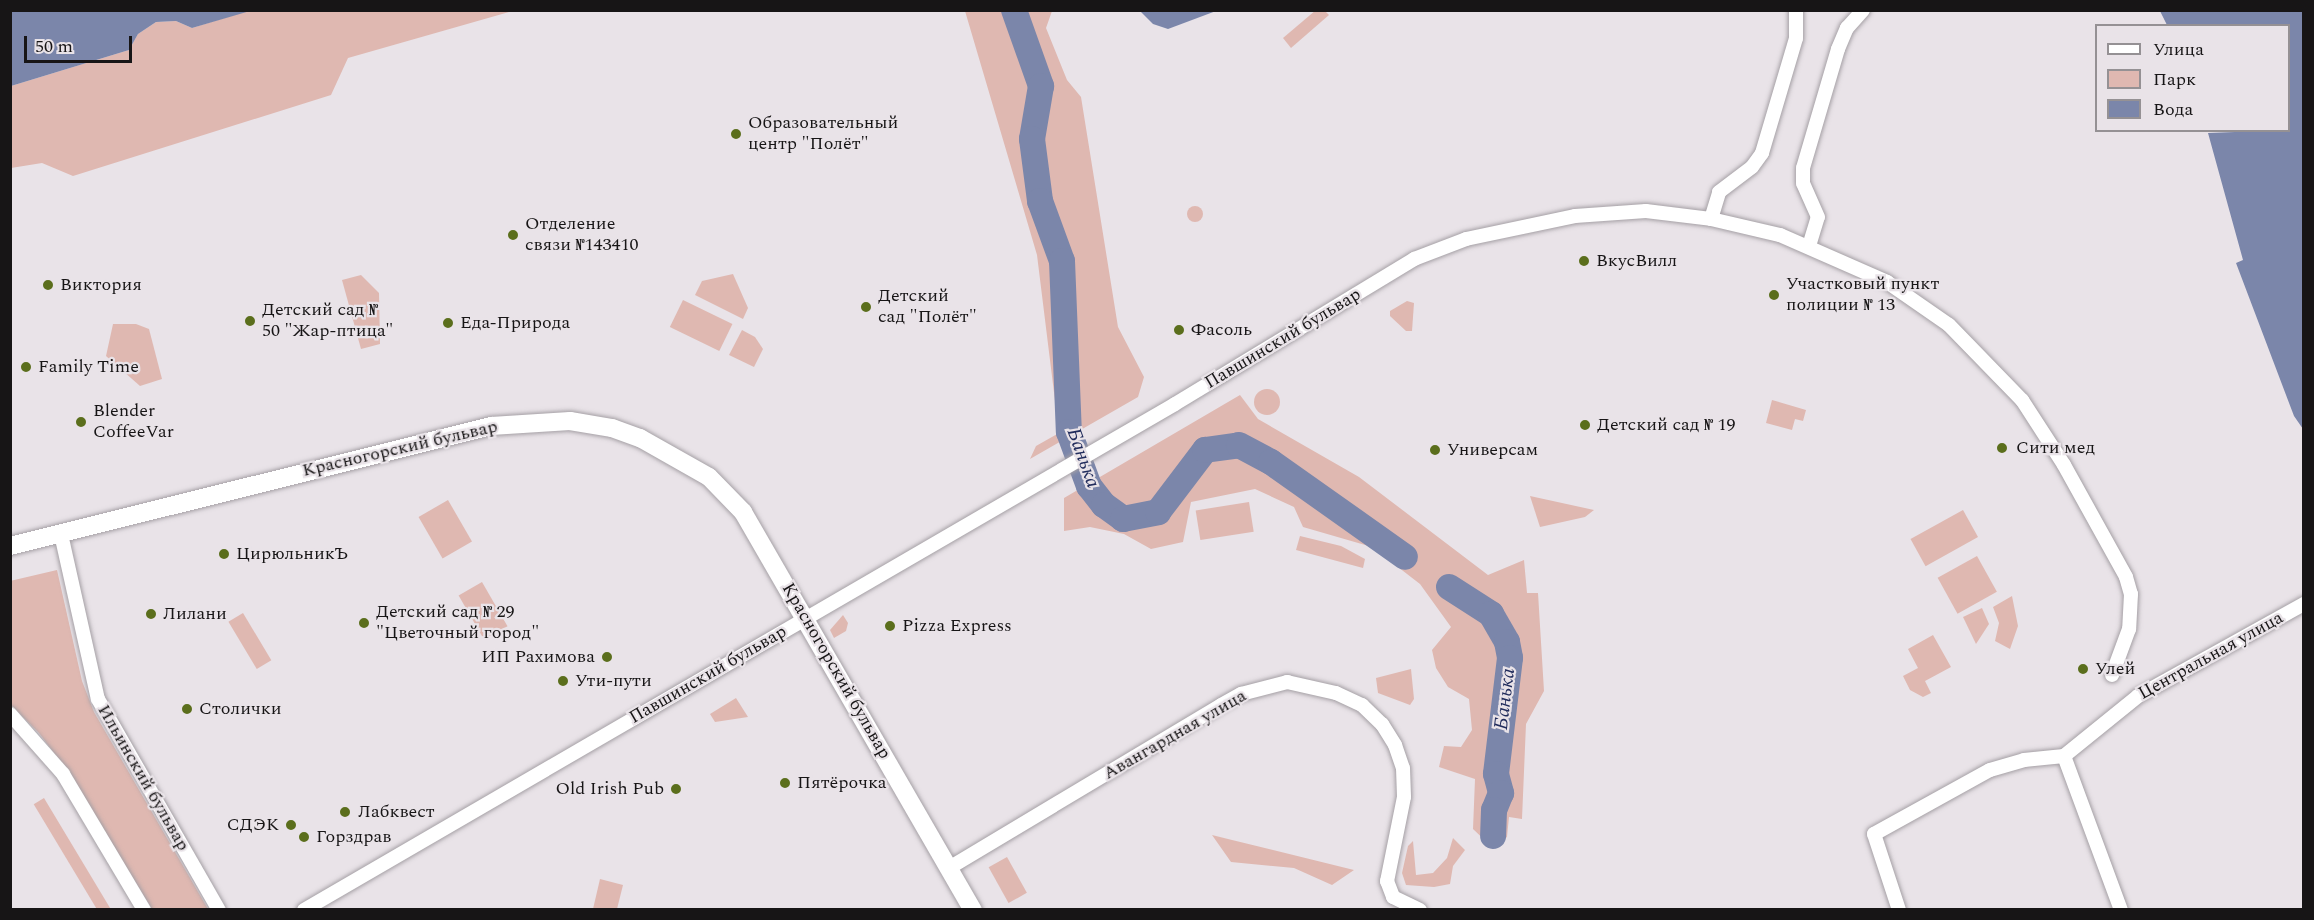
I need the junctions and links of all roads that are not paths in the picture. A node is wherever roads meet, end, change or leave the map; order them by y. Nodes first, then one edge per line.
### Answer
1 (1796, 10) edge
2 (1863, 10) edge
3 (1711, 219) junction
4 (1809, 246) junction
5 (61, 534) junction
6 (10, 546) edge
7 (2304, 604) edge
8 (806, 618) junction
9 (2112, 675) dead end
10 (10, 714) edge
11 (2064, 756) junction
12 (949, 868) junction
13 (144, 909) edge
14 (219, 909) edge
15 (304, 909) edge
16 (973, 909) edge
17 (1420, 909) edge
18 (1899, 909) edge
19 (2121, 909) edge

1 - 3 street
2 - 4 street
3 - 4 street, Павшинский бульвар
3 - 8 street, Павшинский бульвар
4 - 9 street, Павшинский бульвар
5 - 6 main road, Красногорский бульвар
5 - 8 main road, Красногорский бульвар
5 - 14 street, Ильинский бульвар
7 - 11 street, Центральная улица
8 - 12 main road, Красногорский бульвар
8 - 15 street, Павшинский бульвар
10 - 13 street
11 - 18 street
11 - 19 street
12 - 16 main road, Красногорский бульвар
12 - 17 street, Авангардная улица

